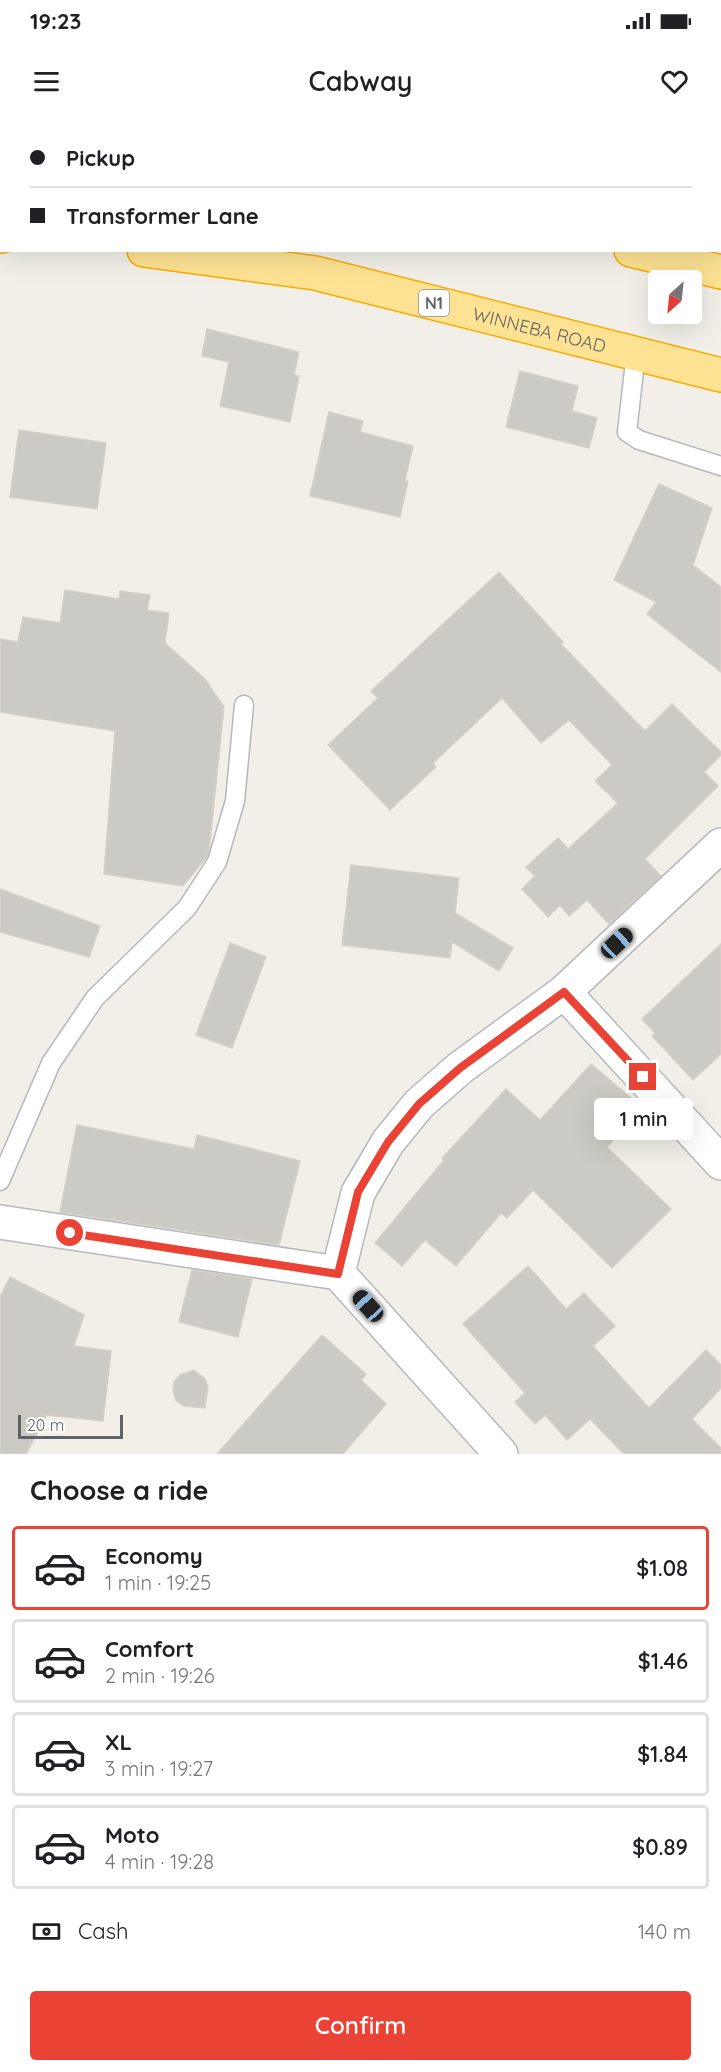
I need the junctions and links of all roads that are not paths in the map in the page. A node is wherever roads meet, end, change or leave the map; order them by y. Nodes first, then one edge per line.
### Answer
1 (159, 252) edge
2 (639, 252) edge
3 (721, 272) edge
4 (636, 353) junction
5 (721, 375) edge
6 (721, 466) edge
7 (244, 705) dead end
8 (721, 845) edge
9 (564, 992) junction
10 (721, 1163) edge
11 (0, 1181) edge
12 (0, 1222) edge
13 (338, 1274) junction
14 (501, 1454) edge

1 - 4 highway, WINNEBA ROAD / N1
2 - 3 highway
4 - 5 highway, WINNEBA ROAD / N1
4 - 6 lane
7 - 11 lane
8 - 9 street
9 - 10 street
9 - 13 street
12 - 13 street
13 - 14 street

